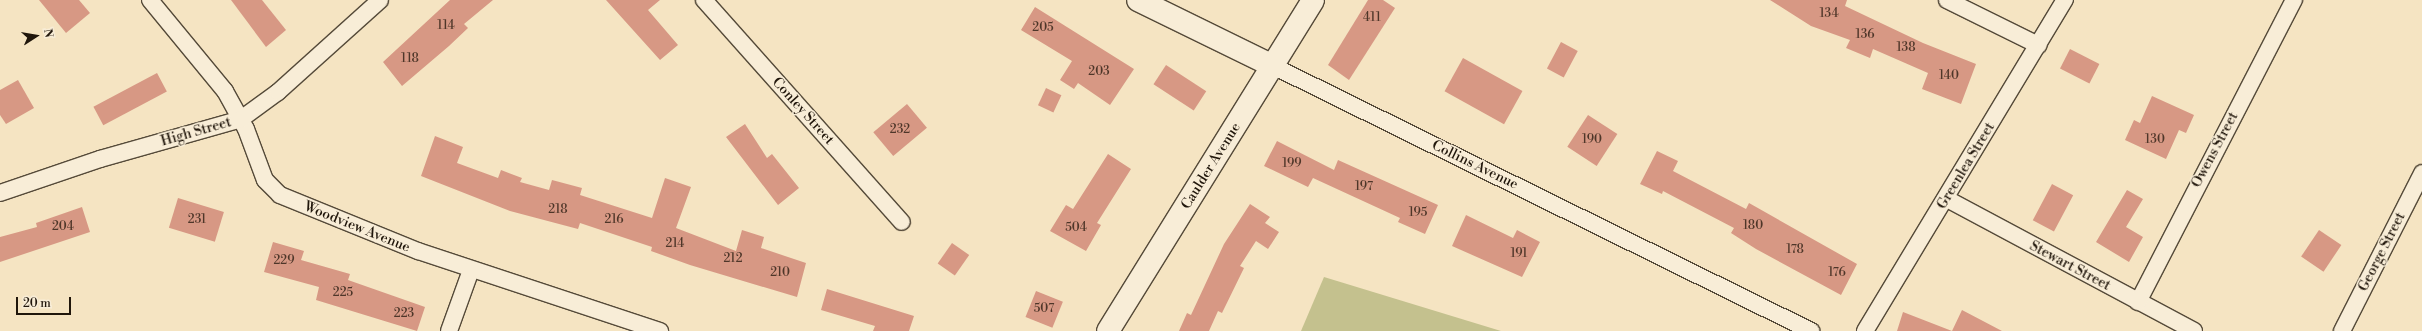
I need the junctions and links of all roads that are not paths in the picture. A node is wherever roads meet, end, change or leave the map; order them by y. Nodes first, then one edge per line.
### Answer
1 (150, 0) edge
2 (380, 0) edge
3 (704, 0) edge
4 (1138, 0) edge
5 (1313, 0) edge
6 (1947, 0) edge
7 (2065, 0) edge
8 (2294, 0) edge
9 (2038, 45) junction
10 (1272, 66) junction
11 (241, 119) junction
12 (2422, 172) edge
13 (0, 193) edge
14 (1947, 199) junction
15 (902, 222) dead end
16 (471, 270) junction
17 (2138, 302) junction
18 (449, 331) edge
19 (660, 331) edge
20 (1108, 331) edge
21 (1811, 331) edge
22 (1865, 331) edge
23 (2194, 331) edge
24 (2342, 331) edge

1 - 11 street, Woodview Avenue
2 - 11 street, High Street
3 - 15 street, Conley Street
4 - 10 street, Collins Avenue
5 - 10 street, Caulder Avenue
6 - 9 street
7 - 9 street, Greenlea Street
8 - 17 street, Owens Street
9 - 14 street, Greenlea Street
10 - 20 street, Caulder Avenue
10 - 21 street, Collins Avenue
11 - 13 street, High Street
11 - 16 street, Woodview Avenue
12 - 24 street, George Street
14 - 17 street, Stewart Street
14 - 22 street, Greenlea Street
16 - 18 street
16 - 19 street, Woodview Avenue
17 - 23 street, Stewart Street

